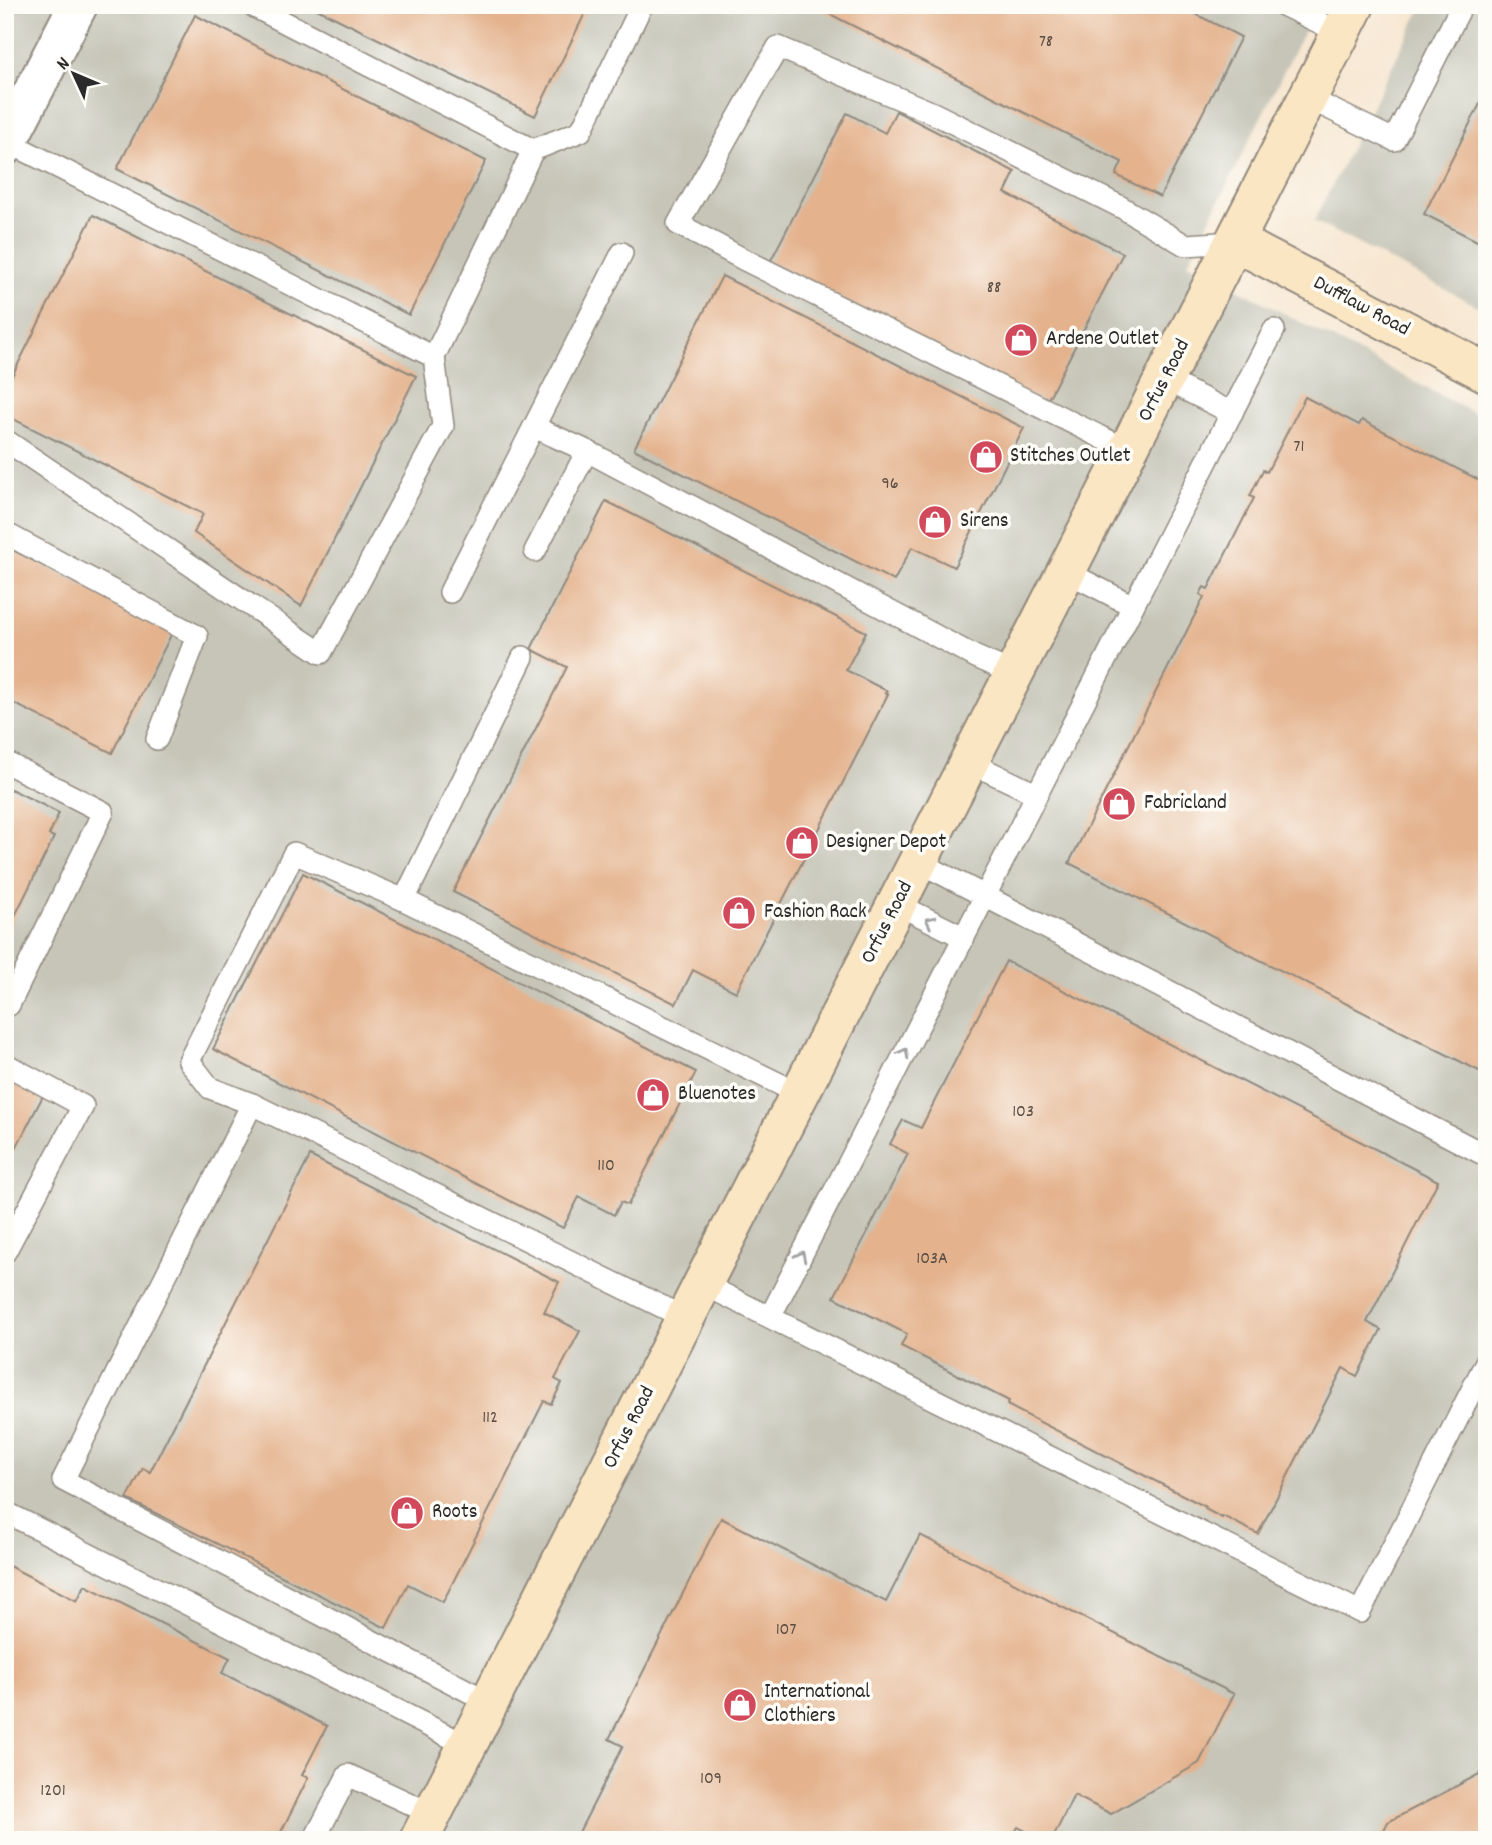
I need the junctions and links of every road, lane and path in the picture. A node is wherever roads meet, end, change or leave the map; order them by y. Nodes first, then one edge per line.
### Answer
1 (78, 5) edge
2 (251, 5) edge
3 (642, 5) edge
4 (1283, 5) edge
5 (1462, 5) edge
6 (1348, 19) edge
7 (1308, 98) junction
8 (6, 144) edge
9 (533, 150) junction
10 (1236, 242) junction
11 (622, 253) dead end
12 (1274, 330) dead end
13 (433, 357) junction
14 (1487, 373) edge
15 (1166, 380) junction
16 (1232, 413) junction
17 (534, 427) junction
18 (5, 440) edge
19 (587, 451) junction
20 (1129, 451) junction
21 (5, 533) edge
22 (535, 551) dead end
23 (1067, 572) junction
24 (450, 592) dead end
25 (1133, 606) junction
26 (523, 657) dead end
27 (1015, 674) junction
28 (156, 739) dead end
29 (5, 762) edge
30 (969, 762) junction
31 (1036, 794) junction
32 (919, 862) junction
33 (984, 895) junction
34 (404, 900) junction
35 (897, 904) junction
36 (963, 937) junction
37 (5, 1003) edge
38 (5, 1065) edge
39 (800, 1094) junction
40 (252, 1104) junction
41 (1487, 1156) edge
42 (5, 1252) edge
43 (703, 1284) junction
44 (770, 1317) junction
45 (685, 1318) junction
46 (1487, 1360) edge
47 (5, 1511) edge
48 (489, 1702) junction
49 (468, 1746) junction
50 (426, 1827) edge
51 (314, 1840) edge

1 - 8 street
2 - 9 lane
3 - 9 lane
4 - 6 lane
5 - 7 lane
6 - 7 street, Orfus Road
7 - 10 street, Orfus Road
8 - 13 lane
9 - 13 lane
10 - 14 street, Dufflaw Road
10 - 15 street, Orfus Road
10 - 20 lane
11 - 17 lane
12 - 16 lane
13 - 18 lane
15 - 16 lane
15 - 20 street, Orfus Road
16 - 25 lane
17 - 19 lane
17 - 24 lane
19 - 22 lane
19 - 27 lane
20 - 23 street, Orfus Road
21 - 28 lane
23 - 25 lane
23 - 27 street, Orfus Road
25 - 31 lane
26 - 34 lane
27 - 30 street, Orfus Road
29 - 37 lane
30 - 31 lane
30 - 32 street, Orfus Road
31 - 33 lane
32 - 33 lane
32 - 35 street, Orfus Road
33 - 36 lane
33 - 41 lane
34 - 39 lane
34 - 40 lane
36 -> 35 lane
35 - 39 street, Orfus Road
44 -> 36 lane
38 - 42 lane
39 - 43 street, Orfus Road
40 - 45 lane
40 - 48 lane
43 - 44 lane
43 - 45 street, Orfus Road
44 - 46 lane
45 - 48 street, Orfus Road
47 - 49 lane
48 - 49 street, Orfus Road
49 - 50 street, Orfus Road
50 - 51 lane

